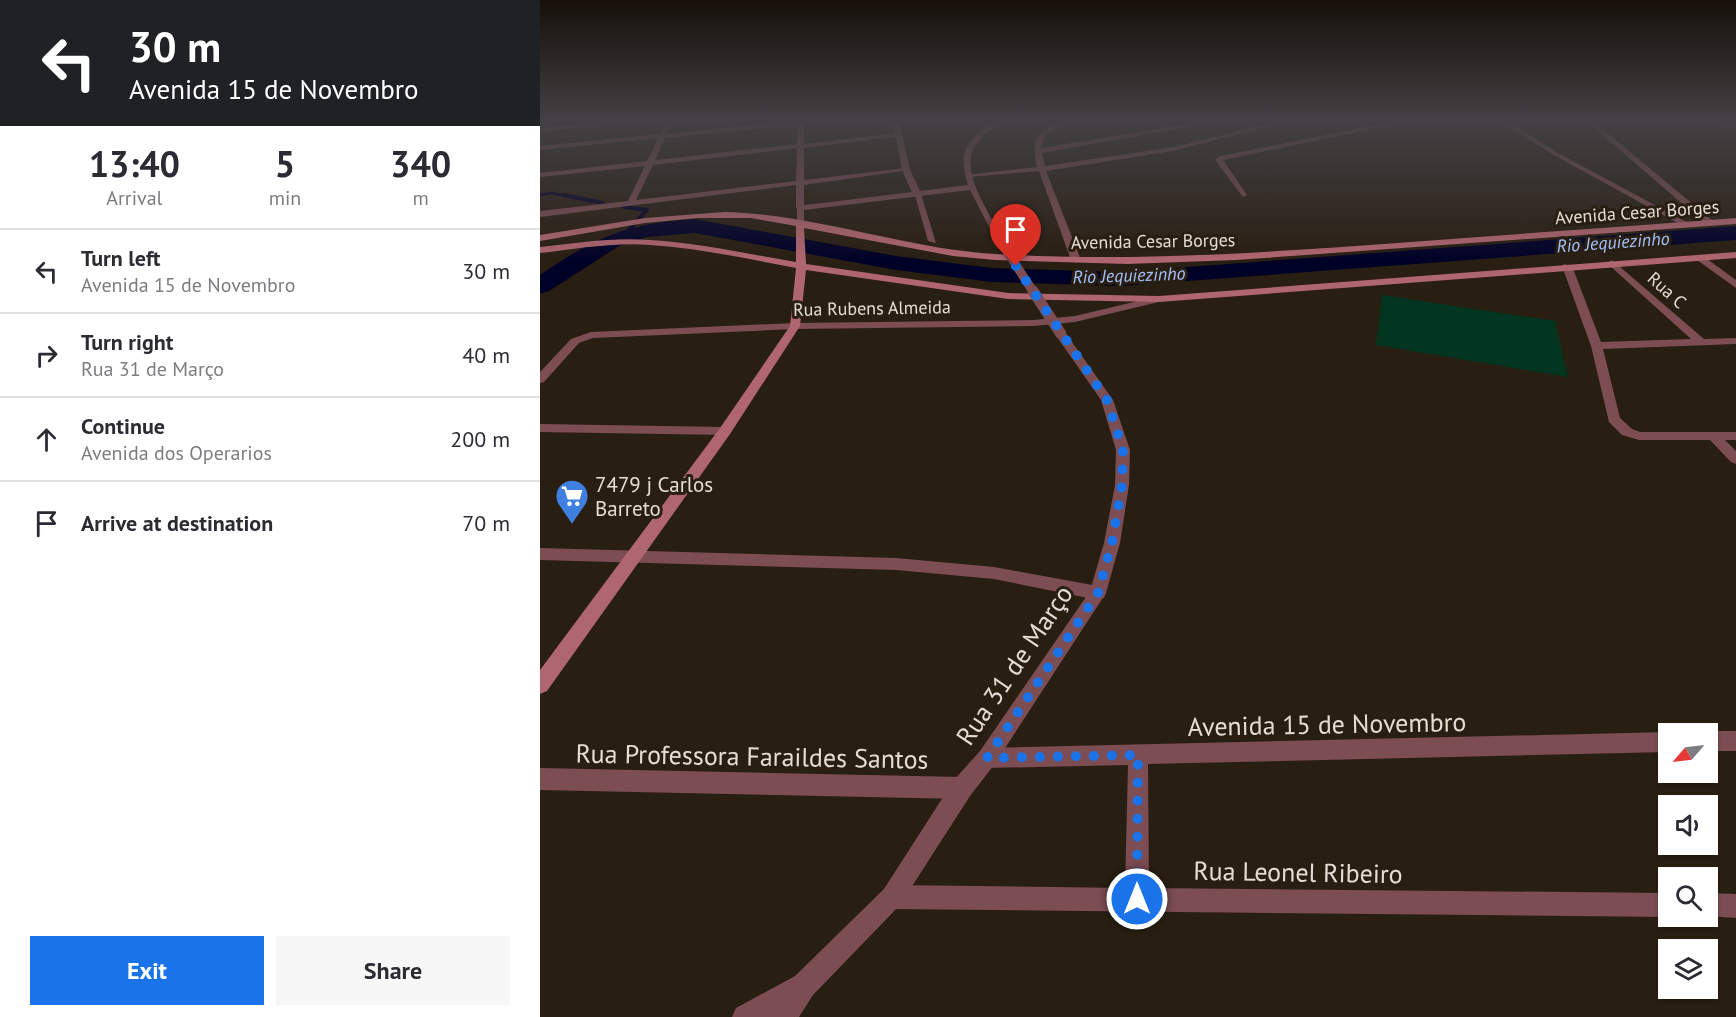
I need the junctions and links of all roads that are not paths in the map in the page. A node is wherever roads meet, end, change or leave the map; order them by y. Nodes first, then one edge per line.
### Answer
1 (608, 167) edge
2 (646, 167) edge
3 (801, 167) edge
4 (969, 167) edge
5 (1041, 167) edge
6 (1061, 167) edge
7 (1224, 167) edge
8 (1579, 167) edge
9 (1644, 167) edge
10 (906, 170) joint
11 (1041, 171) junction
12 (540, 175) edge
13 (969, 175) junction
14 (801, 181) junction
15 (972, 187) junction
16 (917, 194) junction
17 (1242, 195) dead end
18 (631, 203) junction
19 (800, 208) junction
20 (540, 214) edge
21 (1736, 221) edge
22 (1710, 223) junction
23 (800, 224) junction
24 (1688, 225) junction
25 (540, 238) edge
26 (933, 242) dead end
27 (540, 250) edge
28 (1736, 255) edge
29 (1700, 258) junction
30 (1076, 260) junction
31 (801, 262) junction
32 (1612, 263) junction
33 (1567, 266) junction
34 (1736, 285) edge
35 (1159, 299) junction
36 (795, 326) junction
37 (1700, 341) junction
38 (1736, 341) edge
39 (1597, 346) junction
40 (540, 379) edge
41 (540, 428) edge
42 (724, 431) junction
43 (1736, 436) edge
44 (1714, 437) junction
45 (1736, 459) edge
46 (540, 554) edge
47 (632, 558) junction
48 (1098, 593) junction
49 (540, 685) edge
50 (1718, 741) edge
51 (1736, 741) edge
52 (1658, 742) edge
53 (1138, 755) junction
54 (987, 758) junction
55 (540, 778) edge
56 (962, 788) junction
57 (892, 897) junction
58 (1137, 899) junction
59 (1658, 905) edge
60 (1718, 905) edge
61 (1736, 906) edge
62 (804, 986) junction
63 (745, 1017) edge
64 (783, 1017) edge

1 - 12 street
2 - 18 street
3 - 14 street
4 - 13 street
5 - 11 street
6 - 11 street
7 - 17 street
8 - 24 street
9 - 22 street
10 - 14 street
10 - 16 street
11 - 13 street
11 - 30 street
13 - 15 street, Rua 31 de Março
14 - 18 street
14 - 19 street
15 - 16 street
15 - 48 street, Rua 31 de Março, bridge
16 - 19 street
16 - 26 street
18 - 20 street
19 - 23 street
21 - 22 main road, Avenida Cesar Borges
22 - 24 main road, Avenida Cesar Borges
23 - 25 main road, Avenida Cesar Borges
23 - 30 main road, Avenida Cesar Borges
23 - 31 main road
24 - 30 main road, Avenida Cesar Borges
27 - 31 main road
28 - 29 main road
29 - 32 main road
29 - 34 street
31 - 35 main road
31 - 36 main road
32 - 33 main road
32 - 37 street, Rua C
33 - 35 main road
33 - 39 street
35 - 36 street, Rua Rubens Almeida
36 - 40 street, Rua Rubens Almeida
36 - 42 main road
37 - 38 street
37 - 39 street
39 - 44 street
41 - 42 street
42 - 47 main road
43 - 44 street
44 - 45 street
46 - 47 street
47 - 48 street
47 - 49 main road
48 - 54 street, Rua 31 de Março
50 - 51 street
52 - 53 street, Avenida 15 de Novembro
53 - 54 street, Avenida 15 de Novembro
53 - 58 street
54 - 56 street, Rua 31 de Março
55 - 56 street, Rua Professora Faraildes Santos
56 - 57 street, Rua 31 de Março
57 - 58 street, Rua Leonel Ribeiro
57 - 62 street, Rua 31 de Março
58 - 59 street, Rua Leonel Ribeiro
60 - 61 street
62 - 63 street
62 - 64 street

